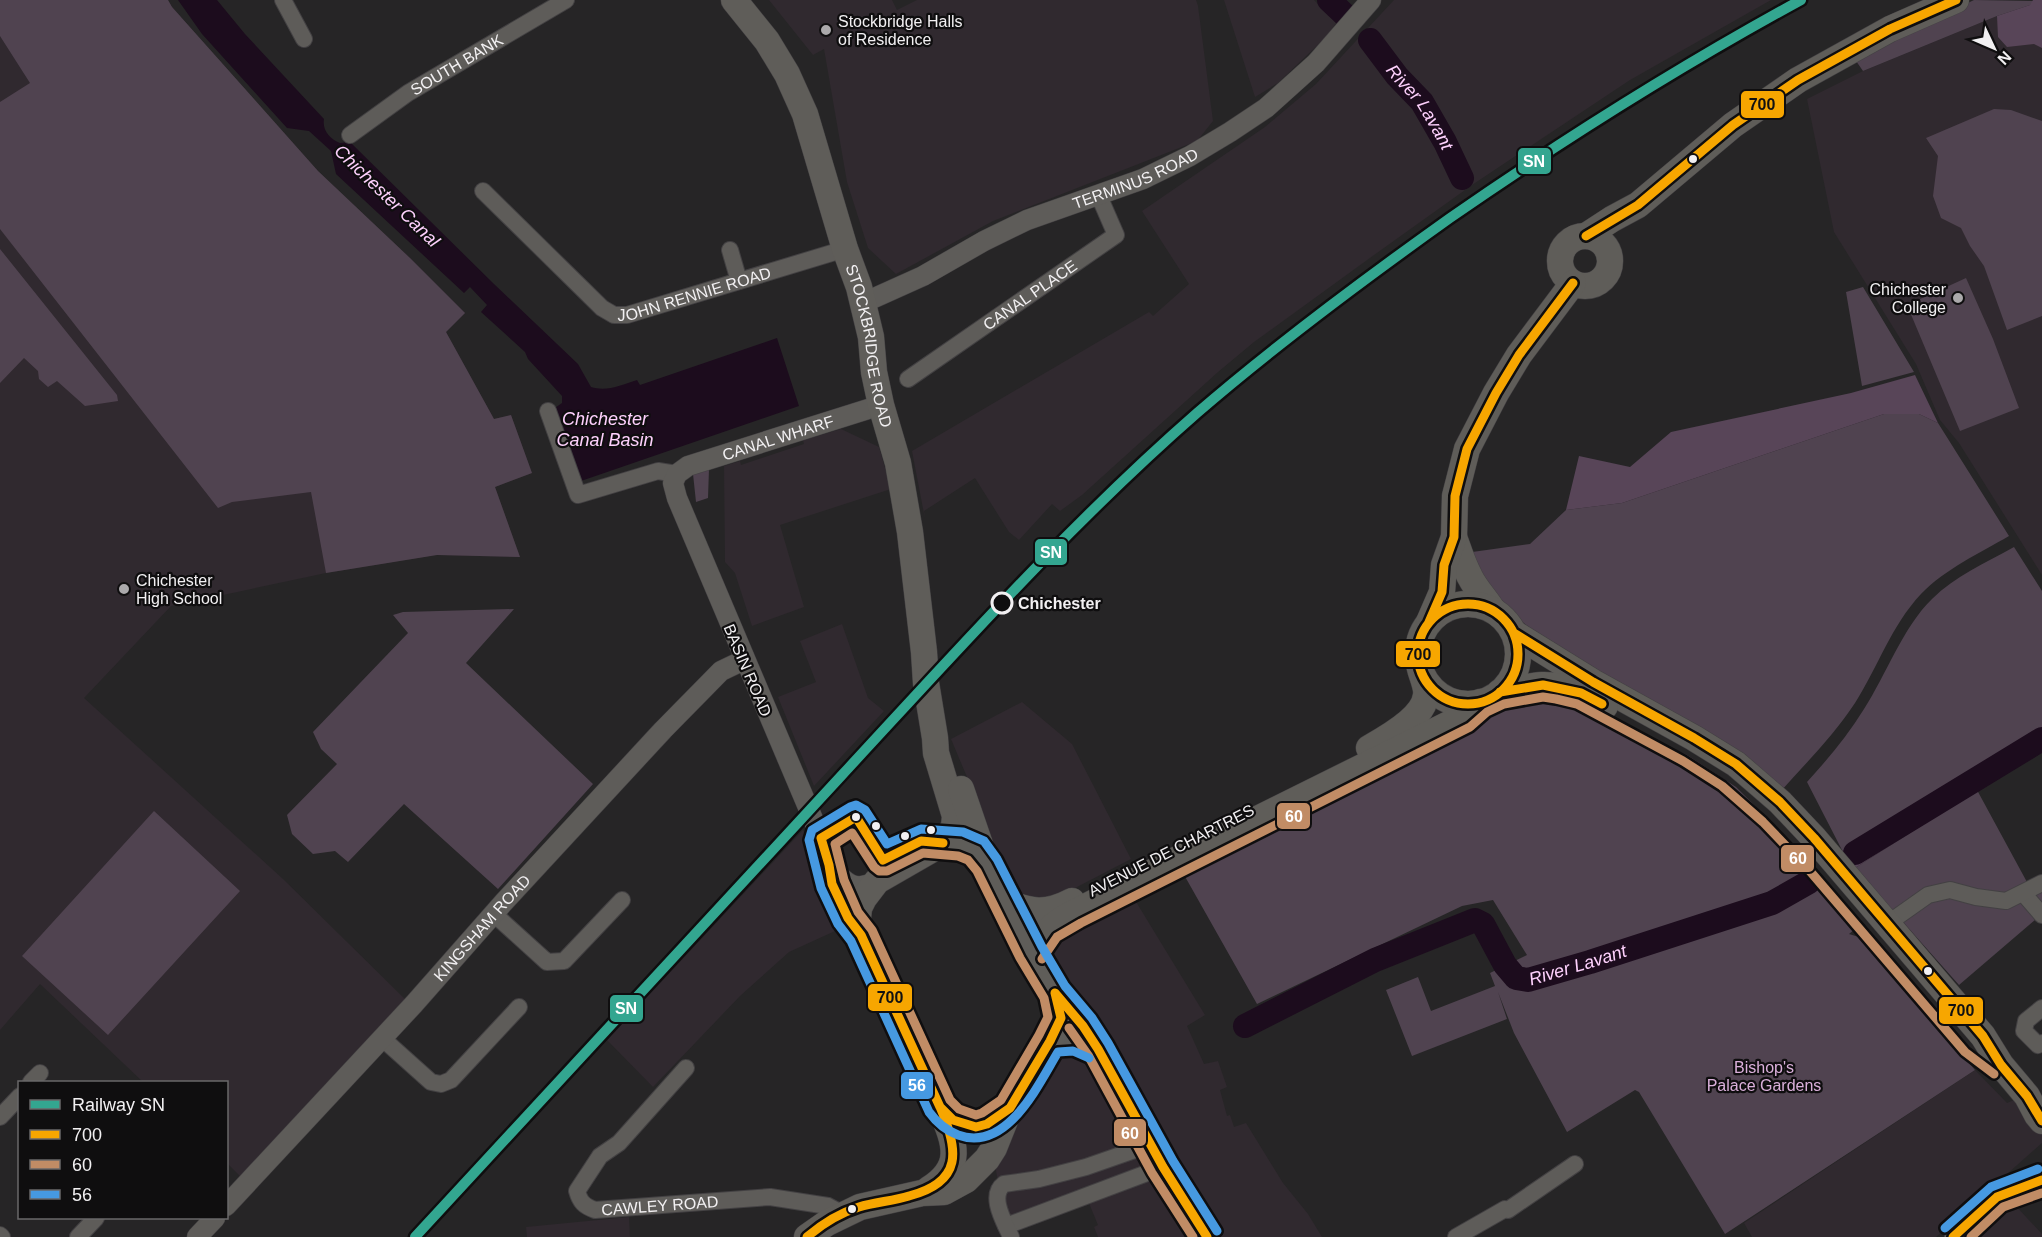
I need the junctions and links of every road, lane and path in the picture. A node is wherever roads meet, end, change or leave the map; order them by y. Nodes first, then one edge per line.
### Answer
1 (283, 0) edge
2 (566, 0) edge
3 (734, 0) edge
4 (1371, 0) edge
5 (1956, 0) edge
6 (304, 39) dead end
7 (350, 135) dead end
8 (483, 190) dead end
9 (1100, 195) junction
10 (1638, 205) junction
11 (1587, 236) junction
12 (845, 249) junction
13 (730, 250) dead end
14 (1608, 251) junction
15 (739, 281) junction
16 (1573, 283) junction
17 (863, 303) junction
18 (908, 379) dead end
19 (881, 405) junction
20 (548, 411) dead end
21 (677, 474) junction
22 (1454, 537) junction
23 (1492, 609) junction
24 (1429, 622) junction
25 (1514, 633) junction
26 (744, 660) junction
27 (1421, 672) junction
28 (1490, 697) junction
29 (933, 728) junction
30 (943, 843) junction
31 (829, 865) junction
32 (987, 866) junction
33 (877, 881) junction
34 (2042, 883) edge
35 (2023, 893) junction
36 (622, 900) dead end
37 (1004, 902) junction
38 (494, 914) junction
39 (2042, 915) edge
40 (1887, 924) junction
41 (861, 935) junction
42 (1031, 953) junction
43 (1055, 993) junction
44 (519, 1007) dead end
45 (2042, 1008) edge
46 (383, 1039) junction
47 (1050, 1041) junction
48 (2042, 1043) edge
49 (1098, 1049) junction
50 (2001, 1065) junction
51 (686, 1068) dead end
52 (18, 1097) edge
53 (2034, 1101) edge
54 (940, 1107) junction
55 (1010, 1108) junction
56 (0, 1117) edge
57 (2042, 1121) edge
58 (1149, 1140) junction
59 (1575, 1164) dead end
60 (1163, 1167) junction
61 (2042, 1180) edge
62 (922, 1192) junction
63 (228, 1204) edge
64 (843, 1214) junction
65 (95, 1219) edge
66 (214, 1219) edge
67 (1009, 1231) edge
68 (78, 1237) edge
69 (197, 1237) edge
70 (807, 1237) edge
71 (1207, 1237) edge
72 (1456, 1237) edge
73 (1953, 1237) edge

1 - 6 street
2 - 7 street, SOUTH BANK
3 - 12 main road, STOCKBRIDGE ROAD
4 - 9 street, TERMINUS ROAD
5 - 10 main road
8 - 15 street, JOHN RENNIE ROAD
9 - 17 street, TERMINUS ROAD
9 - 18 street, CANAL PLACE
10 - 11 main road
10 - 14 main road
11 - 14 main road
11 - 16 main road
12 - 15 street, JOHN RENNIE ROAD
12 - 17 main road, STOCKBRIDGE ROAD
13 - 15 street
14 - 16 main road
16 - 22 main road
17 - 19 main road, STOCKBRIDGE ROAD
19 - 21 street, CANAL WHARF
19 - 29 main road, STOCKBRIDGE ROAD
20 - 21 street
21 - 26 street, BASIN ROAD
22 - 23 main road
22 - 24 main road
23 - 24 main road
23 - 25 main road
24 - 27 main road
25 - 28 main road
25 - 40 main road, AVENUE DE CHARTRES
26 - 31 street, BASIN ROAD
26 - 38 street, KINGSHAM ROAD
27 - 28 main road
27 - 37 main road, AVENUE DE CHARTRES
28 - 42 main road, AVENUE DE CHARTRES
28 - 50 main road, AVENUE DE CHARTRES
29 - 30 main road, STOCKBRIDGE ROAD
29 - 32 main road
30 - 32 main road
30 - 33 main road
31 - 33 street
31 - 41 street, BASIN ROAD
32 - 37 main road
33 - 41 main road
34 - 35 street
35 - 39 street
35 - 40 street
36 - 38 street
37 - 42 main road
38 - 46 street, KINGSHAM ROAD
40 - 50 main road, AVENUE DE CHARTRES
41 - 54 main road
42 - 43 main road
43 - 47 main road
43 - 49 street
44 - 46 street
45 - 48 street
46 - 63 street, KINGSHAM ROAD
47 - 49 street
47 - 55 main road
49 - 58 street
50 - 53 main road, AVENUE DE CHARTRES
51 - 64 street, CAWLEY ROAD
52 - 56 street
53 - 57 main road, AVENUE DE CHARTRES
54 - 55 main road
54 - 62 main road
55 - 62 main road
58 - 60 street
58 - 67 street
59 - 72 street
60 - 67 street
60 - 71 street
61 - 73 street
62 - 64 main road
64 - 70 main road
65 - 68 street
66 - 69 street

